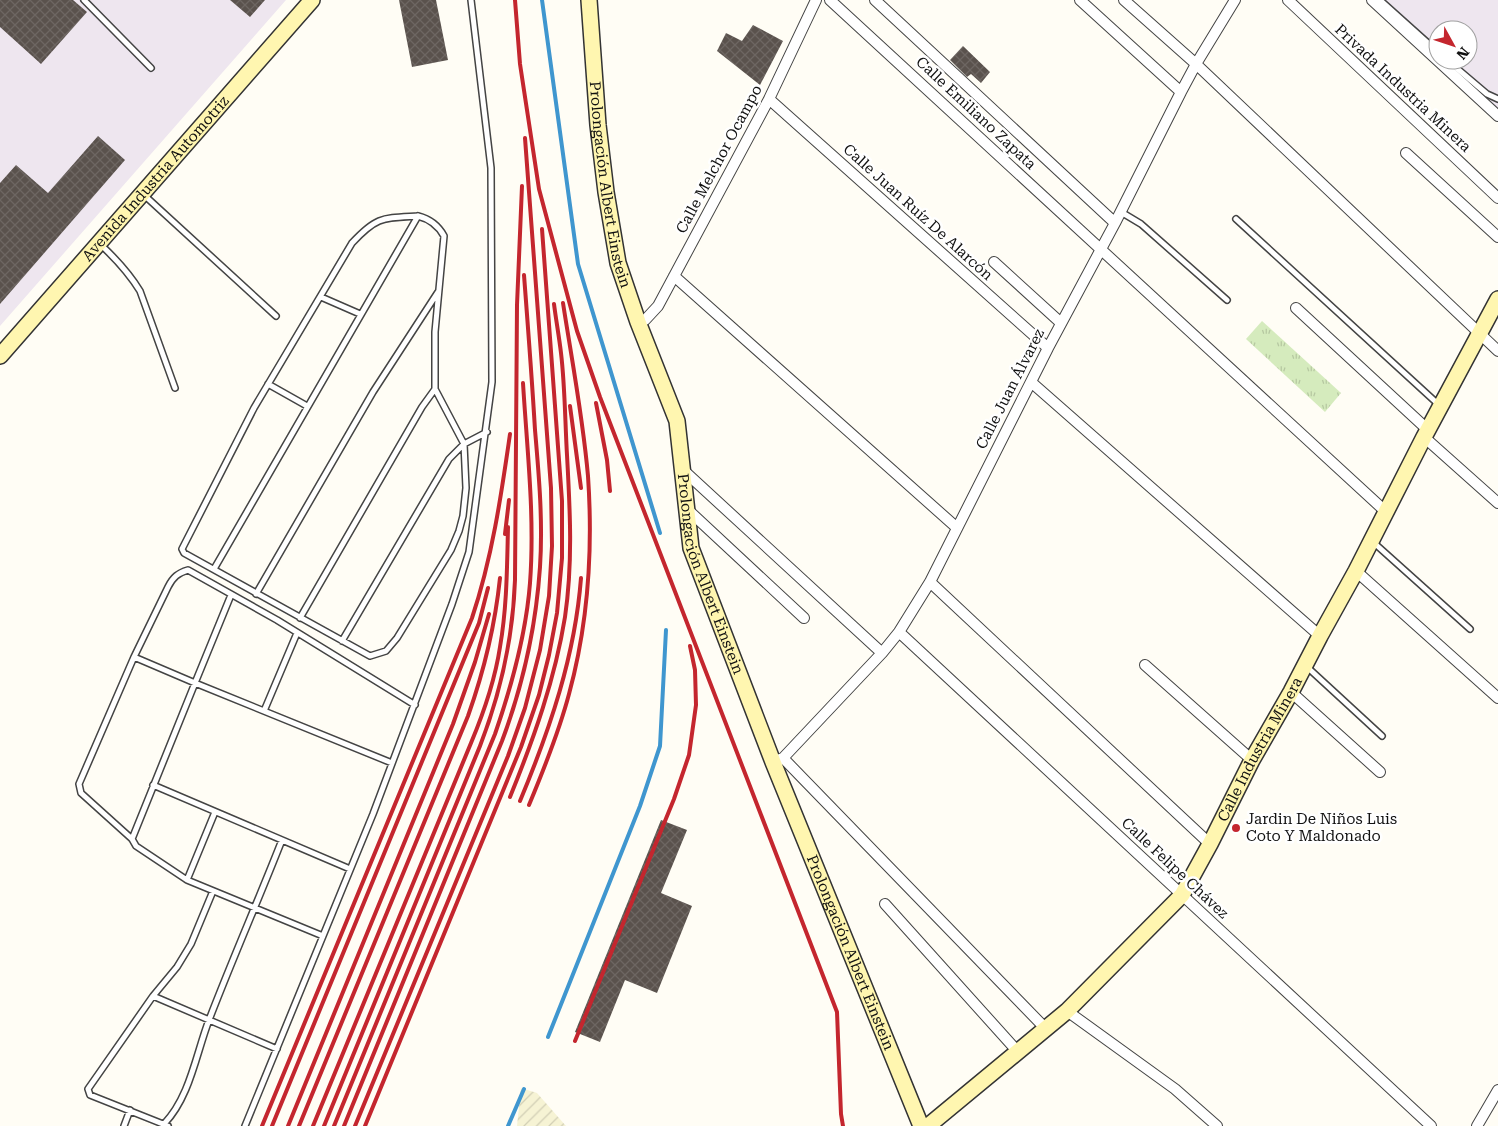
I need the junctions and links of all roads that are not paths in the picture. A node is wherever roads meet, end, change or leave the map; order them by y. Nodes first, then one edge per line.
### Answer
1 (84, 0) edge
2 (312, 0) edge
3 (471, 0) edge
4 (589, 0) edge
5 (816, 0) edge
6 (830, 0) edge
7 (875, 0) edge
8 (1080, 0) edge
9 (1124, 0) edge
10 (1235, 0) edge
11 (1288, 0) edge
12 (1372, 0) edge
13 (1380, 0) edge
14 (1428, 43) edge
15 (1196, 64) junction
16 (151, 68) dead end
17 (1459, 70) edge
18 (1181, 92) junction
19 (769, 99) junction
20 (1498, 100) edge
21 (1498, 116) edge
22 (1406, 153) dead end
23 (142, 193) junction
24 (1498, 198) edge
25 (1121, 212) junction
26 (418, 216) junction
27 (1236, 218) dead end
28 (1116, 223) junction
29 (1498, 238) edge
30 (98, 243) junction
31 (1101, 248) junction
32 (994, 262) dead end
33 (674, 276) junction
34 (438, 292) junction
35 (320, 297) junction
36 (1498, 299) edge
37 (1227, 300) dead end
38 (1296, 308) dead end
39 (360, 314) junction
40 (276, 316) dead end
41 (638, 322) junction
42 (1061, 323) junction
43 (1480, 335) junction
44 (1048, 348) junction
45 (1498, 351) edge
46 (0, 356) edge
47 (1031, 382) junction
48 (268, 384) junction
49 (175, 388) dead end
50 (435, 389) junction
51 (307, 406) junction
52 (1441, 407) junction
53 (486, 432) junction
54 (1426, 434) junction
55 (464, 444) junction
56 (682, 469) junction
57 (1498, 503) edge
58 (687, 509) junction
59 (1385, 512) junction
60 (956, 527) junction
61 (1371, 540) junction
62 (214, 569) junction
63 (1356, 570) junction
64 (930, 582) junction
65 (231, 594) junction
66 (256, 594) junction
67 (300, 618) junction
68 (804, 618) dead end
69 (1470, 629) dead end
70 (900, 632) junction
71 (297, 633) junction
72 (1320, 636) junction
73 (342, 641) junction
74 (882, 653) junction
75 (134, 657) junction
76 (1145, 665) dead end
77 (1305, 665) junction
78 (195, 683) junction
79 (1291, 692) junction
80 (1498, 698) edge
81 (415, 704) junction
82 (264, 711) junction
83 (1382, 736) dead end
84 (778, 760) junction
85 (1252, 760) junction
86 (392, 763) junction
87 (1380, 772) dead end
88 (153, 785) junction
89 (215, 812) junction
90 (132, 839) junction
91 (282, 840) junction
92 (1210, 844) junction
93 (350, 869) junction
94 (187, 880) junction
95 (213, 891) junction
96 (1182, 895) junction
97 (886, 904) dead end
98 (255, 908) junction
99 (323, 936) junction
100 (153, 996) junction
101 (1067, 1011) junction
102 (209, 1021) junction
103 (1046, 1029) junction
104 (277, 1049) junction
105 (1018, 1052) junction
106 (1498, 1090) edge
107 (130, 1110) junction
108 (166, 1125) edge
109 (124, 1126) edge
110 (245, 1126) edge
111 (921, 1126) edge
112 (928, 1126) edge
113 (1217, 1126) edge
114 (1431, 1126) edge
115 (1477, 1126) edge

1 - 16 lane
2 - 23 main road, Avenida Industria Automotriz
3 - 53 lane
4 - 41 main road, Prolongación Albert Einstein
5 - 19 street, Calle Melchor Ocampo
6 - 31 street, Calle Emiliano Zapata
7 - 28 street
8 - 18 street
9 - 15 street
10 - 15 street, Calle Juan Álvarez
11 - 24 street, Privada Industria Minera
12 - 21 street
13 - 14 lane
15 - 18 street, Calle Juan Álvarez
15 - 43 street
17 - 20 lane
18 - 25 street, Calle Juan Álvarez
19 - 33 street, Calle Melchor Ocampo
19 - 44 street, Calle Juan Ruíz De Alarcón
22 - 29 street
23 - 30 main road, Avenida Industria Automotriz
23 - 40 lane
25 - 28 street, Calle Juan Álvarez
25 - 37 lane
26 - 34 lane
26 - 35 lane
26 - 39 lane
27 - 52 lane
28 - 31 street, Calle Juan Álvarez
30 - 46 main road, Avenida Industria Automotriz
30 - 49 lane
31 - 42 street, Calle Juan Álvarez
31 - 59 street, Calle Emiliano Zapata
32 - 42 street
33 - 41 street, Calle Melchor Ocampo
33 - 60 street
34 - 50 lane
34 - 66 lane
35 - 39 lane
35 - 48 lane
36 - 43 main road, Calle Industria Minera
38 - 54 street
39 - 51 lane
41 - 56 main road, Prolongación Albert Einstein
42 - 44 street, Calle Juan Álvarez
43 - 45 street
43 - 52 main road, Calle Industria Minera
44 - 47 street, Calle Juan Álvarez
47 - 60 street, Calle Juan Álvarez
47 - 72 street
48 - 51 lane
48 - 62 lane
50 - 55 lane
50 - 67 lane
51 - 62 lane
52 - 54 main road, Calle Industria Minera
53 - 55 lane
53 - 81 lane
54 - 57 street
54 - 59 main road, Calle Industria Minera
55 - 73 lane
55 - 73 lane
56 - 58 main road, Prolongación Albert Einstein
56 - 74 street
58 - 68 street
58 - 84 main road, Prolongación Albert Einstein
59 - 61 main road, Calle Industria Minera
60 - 64 street, Calle Juan Álvarez
61 - 63 main road, Calle Industria Minera
61 - 69 lane
62 - 66 lane
63 - 72 main road, Calle Industria Minera
63 - 80 street
64 - 70 street, Calle Juan Álvarez
64 - 92 street
65 - 71 lane
65 - 75 lane
65 - 78 lane
66 - 67 lane
67 - 73 lane
70 - 74 street, Calle Juan Álvarez
70 - 96 street, Calle Felipe Chávez
71 - 81 lane
71 - 82 lane
72 - 77 main road, Calle Industria Minera
74 - 84 street, Calle Juan Álvarez
75 - 78 lane
75 - 90 lane
76 - 85 street
77 - 79 main road, Calle Industria Minera
77 - 83 lane
78 - 82 lane
78 - 88 lane
79 - 85 main road, Calle Industria Minera
79 - 87 street
81 - 86 lane
82 - 86 lane
84 - 103 street
84 - 111 main road, Prolongación Albert Einstein
85 - 92 main road, Calle Industria Minera
86 - 93 lane
88 - 89 lane
88 - 90 lane
89 - 91 lane
89 - 94 lane
90 - 94 lane
91 - 93 lane
91 - 98 lane
92 - 96 main road, Calle Industria Minera
93 - 99 lane
94 - 95 lane
95 - 98 lane
95 - 100 lane
96 - 101 main road, Calle Industria Minera
96 - 114 street, Calle Felipe Chávez
97 - 105 street
98 - 99 lane
98 - 102 lane
99 - 104 lane
100 - 102 lane
100 - 107 lane
101 - 103 main road, Calle Industria Minera
101 - 113 street
102 - 104 lane
102 - 108 lane
103 - 105 main road, Calle Industria Minera
104 - 110 lane
105 - 112 main road, Calle Industria Minera
106 - 115 street
107 - 108 lane
107 - 109 lane

